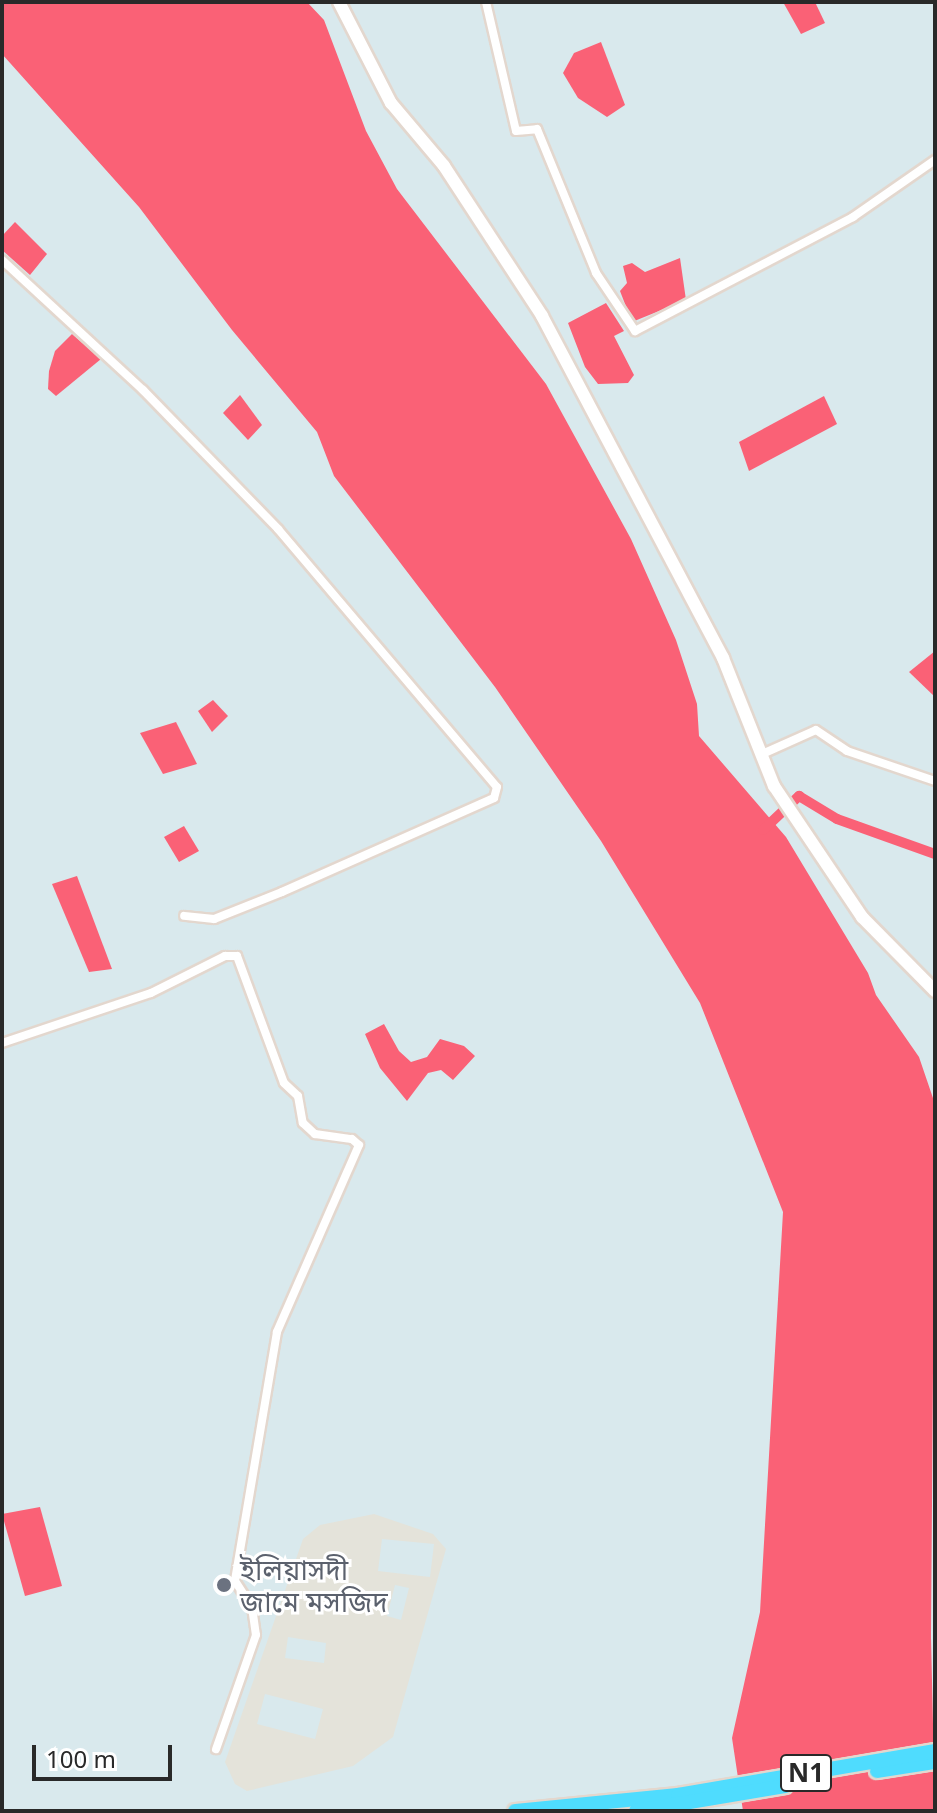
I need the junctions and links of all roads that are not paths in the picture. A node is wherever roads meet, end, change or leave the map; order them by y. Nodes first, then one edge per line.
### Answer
1 (339, 2) edge
2 (486, 2) edge
3 (935, 160) edge
4 (2, 260) edge
5 (760, 755) junction
6 (935, 781) edge
7 (184, 916) dead end
8 (935, 991) edge
9 (2, 1043) edge
10 (216, 1749) dead end
11 (935, 1751) edge
12 (935, 1762) edge
13 (678, 1800) junction
14 (515, 1811) edge
15 (636, 1811) edge

1 - 5 main road
2 - 3 street
4 - 7 street
5 - 6 street
5 - 8 main road
9 - 10 street
11 - 13 highway, N1
12 - 13 highway, N1
13 - 14 highway, N1
13 - 15 highway, N1

